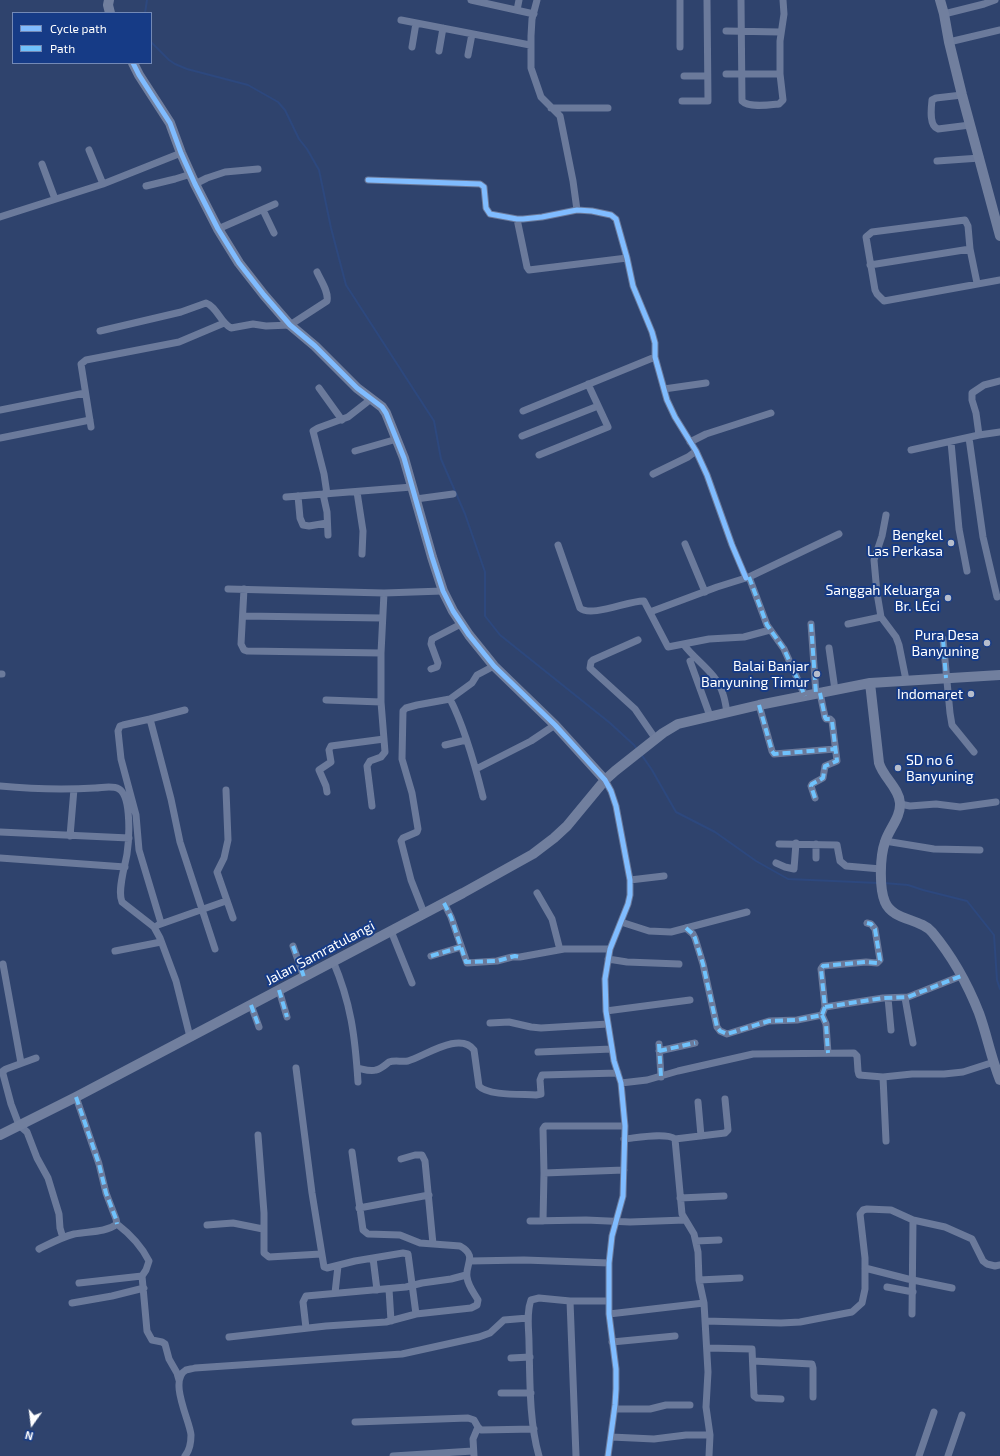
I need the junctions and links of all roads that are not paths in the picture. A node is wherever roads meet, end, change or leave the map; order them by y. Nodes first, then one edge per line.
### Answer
1 (471, 0) edge
2 (519, 0) edge
3 (537, 0) edge
4 (680, 0) edge
5 (707, 0) edge
6 (741, 0) edge
7 (783, 0) edge
8 (940, 0) edge
9 (995, 0) edge
10 (517, 10) junction
11 (534, 14) junction
12 (944, 14) junction
13 (401, 20) dead end
14 (416, 23) junction
15 (443, 28) junction
16 (1000, 30) edge
17 (742, 31) junction
18 (726, 32) dead end
19 (780, 32) junction
20 (472, 34) junction
21 (949, 42) junction
22 (530, 45) junction
23 (412, 46) dead end
24 (680, 47) dead end
25 (439, 50) dead end
26 (468, 55) dead end
27 (134, 64) edge
28 (726, 74) dead end
29 (742, 74) junction
30 (780, 74) junction
31 (684, 76) dead end
32 (707, 76) junction
33 (962, 95) junction
34 (682, 101) dead end
35 (551, 108) junction
36 (608, 108) dead end
37 (970, 125) junction
38 (89, 150) dead end
39 (182, 154) junction
40 (980, 158) junction
41 (937, 161) dead end
42 (42, 164) dead end
43 (258, 169) dead end
44 (191, 174) junction
45 (368, 180) dead end
46 (103, 184) junction
47 (196, 184) junction
48 (146, 186) dead end
49 (55, 199) junction
50 (275, 204) dead end
51 (263, 210) junction
52 (577, 210) junction
53 (0, 217) edge
54 (517, 219) junction
55 (218, 229) junction
56 (274, 234) dead end
57 (1000, 236) edge
58 (970, 249) junction
59 (628, 258) junction
60 (870, 265) junction
61 (317, 272) dead end
62 (1000, 280) edge
63 (977, 283) junction
64 (224, 323) junction
65 (290, 325) junction
66 (100, 331) dead end
67 (655, 357) junction
68 (1000, 381) edge
69 (588, 384) junction
70 (706, 384) dead end
71 (319, 388) dead end
72 (664, 389) junction
73 (85, 393) junction
74 (372, 399) junction
75 (598, 406) junction
76 (0, 410) edge
77 (523, 411) dead end
78 (771, 414) dead end
79 (342, 420) junction
80 (1000, 432) edge
81 (522, 436) dead end
82 (979, 436) junction
83 (0, 438) edge
84 (969, 438) junction
85 (397, 439) junction
86 (690, 442) junction
87 (952, 442) junction
88 (912, 450) dead end
89 (355, 451) dead end
90 (696, 451) junction
91 (539, 456) dead end
92 (653, 474) dead end
93 (412, 487) junction
94 (357, 492) junction
95 (325, 494) junction
96 (453, 494) dead end
97 (298, 496) junction
98 (286, 497) dead end
99 (416, 499) junction
100 (886, 515) dead end
101 (327, 523) junction
102 (839, 534) dead end
103 (328, 535) dead end
104 (685, 544) dead end
105 (558, 546) dead end
106 (362, 554) dead end
107 (967, 571) dead end
108 (748, 578) junction
109 (228, 589) dead end
110 (244, 589) junction
111 (443, 591) junction
112 (705, 592) junction
113 (384, 593) junction
114 (997, 597) dead end
115 (650, 612) junction
116 (243, 616) junction
117 (382, 618) junction
118 (881, 618) junction
119 (461, 624) junction
120 (811, 624) dead end
121 (848, 624) dead end
122 (770, 630) junction
123 (943, 639) dead end
124 (638, 640) dead end
125 (684, 645) junction
126 (830, 648) dead end
127 (381, 653) junction
128 (690, 661) dead end
129 (494, 666) junction
130 (431, 670) dead end
131 (1000, 675) edge
132 (946, 678) junction
133 (906, 680) junction
134 (870, 683) junction
135 (834, 690) junction
136 (818, 694) junction
137 (805, 696) junction
138 (450, 699) junction
139 (326, 700) dead end
140 (381, 702) junction
141 (759, 705) junction
142 (185, 710) dead end
143 (727, 713) junction
144 (710, 716) junction
145 (150, 719) junction
146 (555, 725) junction
147 (655, 738) junction
148 (384, 739) junction
149 (466, 740) junction
150 (445, 745) dead end
151 (835, 749) junction
152 (974, 752) dead end
153 (476, 769) junction
154 (605, 780) junction
155 (0, 786) edge
156 (74, 789) junction
157 (226, 790) dead end
158 (327, 792) dead end
159 (483, 797) dead end
160 (815, 798) dead end
161 (996, 802) dead end
162 (900, 804) junction
163 (372, 806) dead end
164 (0, 832) edge
165 (70, 836) junction
166 (129, 838) junction
167 (885, 841) junction
168 (796, 843) junction
169 (779, 844) dead end
170 (816, 844) junction
171 (980, 850) dead end
172 (0, 858) edge
173 (816, 858) dead end
174 (776, 863) dead end
175 (125, 867) junction
176 (881, 872) junction
177 (664, 876) dead end
178 (630, 880) junction
179 (536, 893) dead end
180 (226, 901) junction
181 (444, 903) junction
182 (202, 910) junction
183 (747, 912) dead end
184 (424, 913) junction
185 (233, 918) dead end
186 (621, 922) junction
187 (161, 923) junction
188 (867, 923) dead end
189 (154, 927) junction
190 (686, 928) junction
191 (391, 931) junction
192 (161, 942) junction
193 (294, 946) dead end
194 (461, 947) junction
195 (215, 949) dead end
196 (610, 949) junction
197 (560, 950) junction
198 (115, 951) dead end
199 (431, 956) dead end
200 (608, 959) junction
201 (333, 961) junction
202 (3, 964) dead end
203 (679, 964) dead end
204 (961, 976) junction
205 (304, 977) junction
206 (412, 983) dead end
207 (279, 990) junction
208 (888, 998) junction
209 (905, 998) junction
210 (690, 1000) dead end
211 (251, 1005) junction
212 (825, 1007) junction
213 (606, 1011) junction
214 (822, 1015) junction
215 (287, 1016) dead end
216 (490, 1023) dead end
217 (608, 1024) junction
218 (259, 1027) dead end
219 (891, 1030) dead end
220 (190, 1037) junction
221 (695, 1043) dead end
222 (913, 1043) dead end
223 (612, 1049) junction
224 (538, 1052) dead end
225 (828, 1053) junction
226 (36, 1058) dead end
227 (994, 1062) junction
228 (21, 1063) junction
229 (296, 1068) dead end
230 (357, 1068) junction
231 (618, 1073) junction
232 (661, 1077) junction
233 (883, 1077) junction
234 (1000, 1080) edge
235 (358, 1082) dead end
236 (621, 1083) junction
237 (76, 1097) junction
238 (725, 1099) dead end
239 (698, 1102) dead end
240 (20, 1125) junction
241 (625, 1126) junction
242 (0, 1135) edge
243 (258, 1136) dead end
244 (701, 1136) junction
245 (624, 1139) junction
246 (675, 1139) junction
247 (886, 1141) dead end
248 (352, 1152) dead end
249 (401, 1159) dead end
250 (624, 1170) junction
251 (544, 1173) junction
252 (428, 1195) junction
253 (724, 1196) dead end
254 (680, 1198) junction
255 (359, 1208) junction
256 (685, 1220) junction
257 (914, 1220) junction
258 (530, 1221) dead end
259 (542, 1221) junction
260 (616, 1221) junction
261 (117, 1224) junction
262 (207, 1225) dead end
263 (263, 1229) junction
264 (63, 1238) junction
265 (719, 1240) dead end
266 (415, 1241) junction
267 (696, 1241) junction
268 (433, 1244) junction
269 (39, 1249) dead end
270 (321, 1254) junction
271 (408, 1254) junction
272 (373, 1258) junction
273 (470, 1261) junction
274 (609, 1263) junction
275 (1000, 1265) edge
276 (338, 1266) junction
277 (866, 1268) junction
278 (142, 1276) junction
279 (466, 1276) junction
280 (740, 1278) dead end
281 (699, 1280) junction
282 (913, 1280) junction
283 (79, 1283) dead end
284 (411, 1286) junction
285 (887, 1287) dead end
286 (144, 1288) junction
287 (952, 1288) dead end
288 (389, 1289) junction
289 (377, 1290) junction
290 (913, 1292) junction
291 (335, 1293) junction
292 (570, 1301) junction
293 (609, 1302) junction
294 (72, 1303) dead end
295 (704, 1303) junction
296 (416, 1314) junction
297 (609, 1314) junction
298 (912, 1314) dead end
299 (528, 1318) junction
300 (391, 1321) junction
301 (705, 1321) junction
302 (306, 1328) junction
303 (675, 1336) dead end
304 (229, 1337) dead end
305 (612, 1342) junction
306 (707, 1348) junction
307 (530, 1357) junction
308 (511, 1358) dead end
309 (753, 1361) junction
310 (179, 1380) junction
311 (501, 1393) dead end
312 (531, 1393) junction
313 (813, 1396) dead end
314 (781, 1399) dead end
315 (690, 1405) dead end
316 (615, 1409) junction
317 (934, 1412) dead end
318 (962, 1415) dead end
319 (355, 1422) dead end
320 (478, 1427) junction
321 (534, 1429) junction
322 (710, 1435) junction
323 (611, 1437) junction
324 (473, 1454) edge
325 (185, 1456) edge
326 (393, 1456) edge
327 (539, 1456) edge
328 (576, 1456) edge
329 (608, 1456) edge
330 (709, 1456) edge
331 (919, 1456) edge
332 (948, 1456) edge

1 - 10 street
2 - 10 street
3 - 11 street
4 - 24 street
5 - 32 street
6 - 17 street
7 - 19 street
8 - 12 street
9 - 12 street
10 - 11 street
11 - 22 street
12 - 21 street
13 - 14 street
14 - 15 street
14 - 23 street
15 - 20 street
15 - 25 street
16 - 21 street
17 - 18 street
17 - 19 street
17 - 29 street
19 - 30 street
20 - 22 street
20 - 26 street
21 - 33 street
22 - 35 street
27 - 39 street
28 - 29 street
29 - 30 street
29 - 30 street
31 - 32 street
32 - 34 street
33 - 37 street
33 - 37 street
35 - 36 street
35 - 52 street
37 - 40 street
38 - 46 street
39 - 44 street
39 - 46 street
40 - 41 street
40 - 57 street
42 - 49 street
43 - 47 street
44 - 47 street
44 - 48 street
45 - 54 street
46 - 49 street
47 - 55 street
49 - 53 street
50 - 51 street
51 - 55 street
51 - 56 street
52 - 54 street
52 - 59 street
54 - 59 street
55 - 65 street
58 - 60 street
58 - 60 street
58 - 63 street
59 - 67 street
60 - 63 street
61 - 65 street
62 - 63 street
64 - 65 street
64 - 66 street
64 - 73 street
65 - 74 street
67 - 69 street
67 - 72 street
68 - 82 street
69 - 75 street
69 - 77 street
70 - 72 street
71 - 79 street
72 - 86 street
73 - 76 street
73 - 83 street
74 - 79 street
74 - 85 street
75 - 81 street
75 - 91 street
78 - 86 street
79 - 95 street
80 - 82 street
82 - 84 street
84 - 87 street
84 - 114 street
85 - 89 street
85 - 93 street
86 - 90 street
87 - 88 street
87 - 107 street
90 - 92 street
90 - 108 street
93 - 94 street
93 - 99 street
94 - 95 street
94 - 106 street
95 - 97 street
95 - 101 street
96 - 99 street
97 - 98 street
97 - 101 street
99 - 111 street
100 - 118 street
101 - 103 street
102 - 108 street
104 - 112 street
105 - 115 street
108 - 112 street
108 - 122 street
109 - 110 street
110 - 113 street
110 - 116 street
111 - 113 street
111 - 119 street
112 - 115 street
113 - 117 street
115 - 125 street
116 - 117 street
116 - 127 street
117 - 127 street
118 - 121 street
118 - 133 street
119 - 129 street
119 - 130 street
120 - 136 street
122 - 125 street
122 - 137 street
123 - 132 street
124 - 147 street
125 - 143 street
126 - 135 street
127 - 140 street
128 - 144 street
129 - 138 street
129 - 146 street
131 - 132 street, Jalan Samratulangi
132 - 133 street, Jalan Samratulangi
132 - 152 street
133 - 134 street, Jalan Samratulangi
134 - 135 street, Jalan Samratulangi
134 - 162 street
135 - 136 street, Jalan Samratulangi
136 - 137 street, Jalan Samratulangi
136 - 151 street
137 - 141 street, Jalan Samratulangi
138 - 149 street
138 - 184 street
139 - 140 street
140 - 148 street
141 - 143 street, Jalan Samratulangi
141 - 151 street
142 - 145 street
143 - 144 street, Jalan Samratulangi
144 - 147 street, Jalan Samratulangi
145 - 182 street
145 - 187 street
146 - 153 street
146 - 154 street
147 - 154 street, Jalan Samratulangi
148 - 158 street
148 - 163 street
149 - 150 street
149 - 153 street
151 - 160 street
153 - 159 street
154 - 178 street
154 - 181 street, Jalan Samratulangi
155 - 156 street
156 - 165 street
156 - 166 street
157 - 180 street
161 - 162 street
162 - 167 street
164 - 165 street
165 - 166 street
166 - 175 street
167 - 171 street
167 - 176 street
168 - 169 street
168 - 170 street
168 - 174 street
170 - 173 street
170 - 176 street
172 - 175 street
175 - 189 street
176 - 204 street
177 - 178 street
178 - 186 street
179 - 197 street
180 - 182 street
180 - 185 street
181 - 184 street, Jalan Samratulangi
181 - 194 street
182 - 187 street
182 - 195 street
183 - 190 street
184 - 191 street, Jalan Samratulangi
186 - 190 street
186 - 196 street
187 - 189 street
188 - 212 street
189 - 192 street
190 - 214 street
191 - 201 street, Jalan Samratulangi
191 - 206 street
192 - 198 street
192 - 220 street
193 - 205 street
194 - 197 street
194 - 199 street
196 - 197 street
196 - 200 street
200 - 203 street
200 - 213 street
201 - 205 street, Jalan Samratulangi
201 - 230 street
202 - 228 street
204 - 209 street
204 - 227 street
205 - 207 street, Jalan Samratulangi
207 - 211 street, Jalan Samratulangi
207 - 215 street
208 - 209 street
208 - 212 street
208 - 219 street
209 - 222 street
210 - 213 street
211 - 218 street
211 - 220 street, Jalan Samratulangi
212 - 214 street
213 - 217 street
214 - 225 street
216 - 217 street
217 - 223 street
220 - 237 street, Jalan Samratulangi
221 - 232 street
223 - 224 street
223 - 231 street
225 - 232 street
225 - 233 street
226 - 228 street
227 - 233 street
227 - 234 street
228 - 240 street
229 - 270 street
230 - 231 street
230 - 235 street
231 - 236 street
232 - 236 street
233 - 247 street
236 - 241 street
237 - 240 street, Jalan Samratulangi
237 - 261 street
238 - 244 street
239 - 244 street
240 - 242 street, Jalan Samratulangi
240 - 264 street
241 - 245 street
241 - 251 street
243 - 263 street
244 - 246 street
245 - 246 street
245 - 250 street
246 - 254 street
248 - 255 street
249 - 252 street
250 - 251 street
250 - 260 street
251 - 259 street
252 - 255 street
252 - 268 street
253 - 254 street
254 - 256 street
255 - 266 street
256 - 260 street
256 - 267 street
257 - 275 street
257 - 277 street
257 - 282 street
258 - 259 street
259 - 260 street
260 - 274 street
261 - 264 street
261 - 278 street
262 - 263 street
263 - 270 street
264 - 269 street
265 - 267 street
266 - 268 street
266 - 271 street
267 - 281 street
268 - 273 street
270 - 276 street
271 - 272 street
271 - 284 street
272 - 276 street
272 - 289 street
273 - 274 street
273 - 279 street
274 - 293 street
276 - 291 street
277 - 282 street
277 - 301 street
278 - 283 street
278 - 286 street
279 - 284 street
279 - 296 street
280 - 281 street
281 - 295 street
282 - 287 street
282 - 290 street
284 - 288 street
284 - 296 street
285 - 290 street
286 - 294 street
286 - 310 street
288 - 289 street
288 - 300 street
289 - 291 street
290 - 298 street
291 - 302 street
292 - 293 street
292 - 299 street
292 - 328 street
293 - 297 street
295 - 297 street
295 - 301 street
296 - 300 street
297 - 305 street
299 - 307 street
299 - 310 street
300 - 302 street
301 - 306 street
302 - 304 street
303 - 305 street
305 - 316 street
306 - 309 street
306 - 322 street
307 - 308 street
307 - 312 street
309 - 313 street
309 - 314 street
310 - 325 street
311 - 312 street
312 - 321 street
315 - 316 street
316 - 323 street
317 - 331 street
318 - 332 street
319 - 320 street
320 - 321 street
320 - 324 street
321 - 327 street
322 - 323 street
322 - 330 street
323 - 329 street
324 - 326 street

